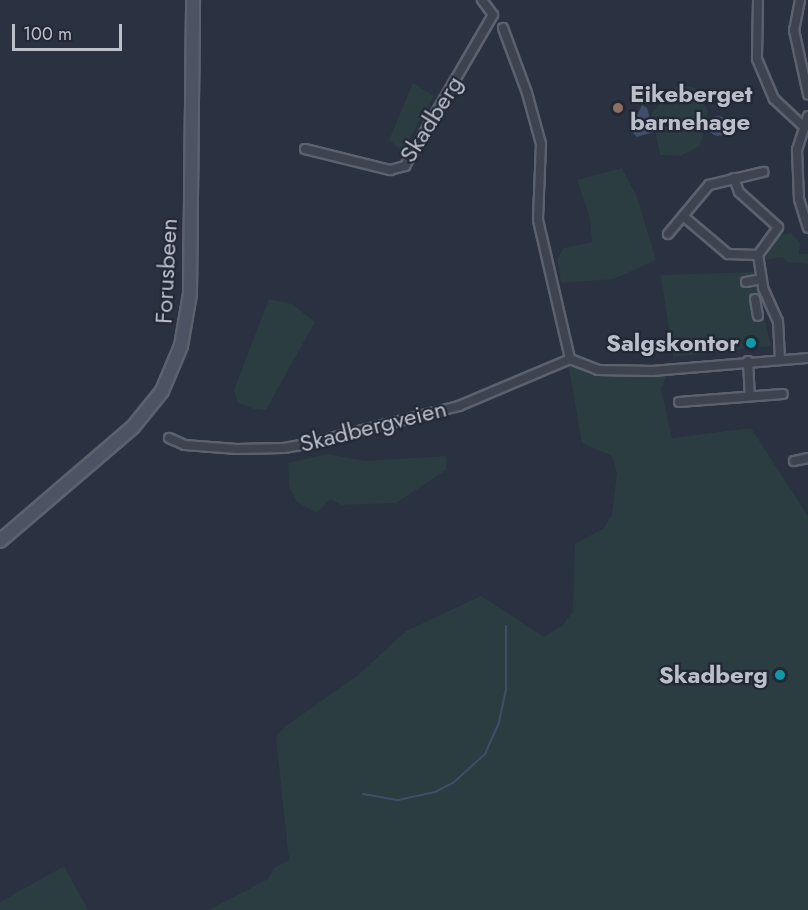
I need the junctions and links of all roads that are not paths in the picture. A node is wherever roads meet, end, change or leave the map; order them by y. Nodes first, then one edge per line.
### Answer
1 (193, 0) edge
2 (482, 0) edge
3 (758, 0) edge
4 (801, 0) edge
5 (503, 28) dead end
6 (808, 94) edge
7 (808, 116) edge
8 (802, 125) junction
9 (305, 149) dead end
10 (763, 172) dead end
11 (734, 178) junction
12 (683, 216) junction
13 (808, 228) edge
14 (668, 234) dead end
15 (758, 255) junction
16 (761, 279) junction
17 (746, 282) dead end
18 (755, 299) dead end
19 (758, 316) dead end
20 (808, 358) edge
21 (570, 359) junction
22 (780, 359) junction
23 (748, 361) junction
24 (783, 394) dead end
25 (750, 395) junction
26 (679, 402) dead end
27 (169, 438) dead end
28 (808, 458) edge
29 (794, 461) dead end
30 (0, 541) edge

1 - 30 main road, Forusbeen
2 - 9 street, Skadberg
3 - 8 street
4 - 6 street
5 - 21 street
7 - 8 street
8 - 13 street
10 - 11 street
11 - 12 street
11 - 15 street
12 - 14 street
12 - 15 street
15 - 16 street
16 - 17 street
16 - 22 street
18 - 19 street
20 - 22 street
21 - 23 street
21 - 27 street, Skadbergveien
22 - 23 street
23 - 25 street
24 - 25 street
25 - 26 street
28 - 29 street

